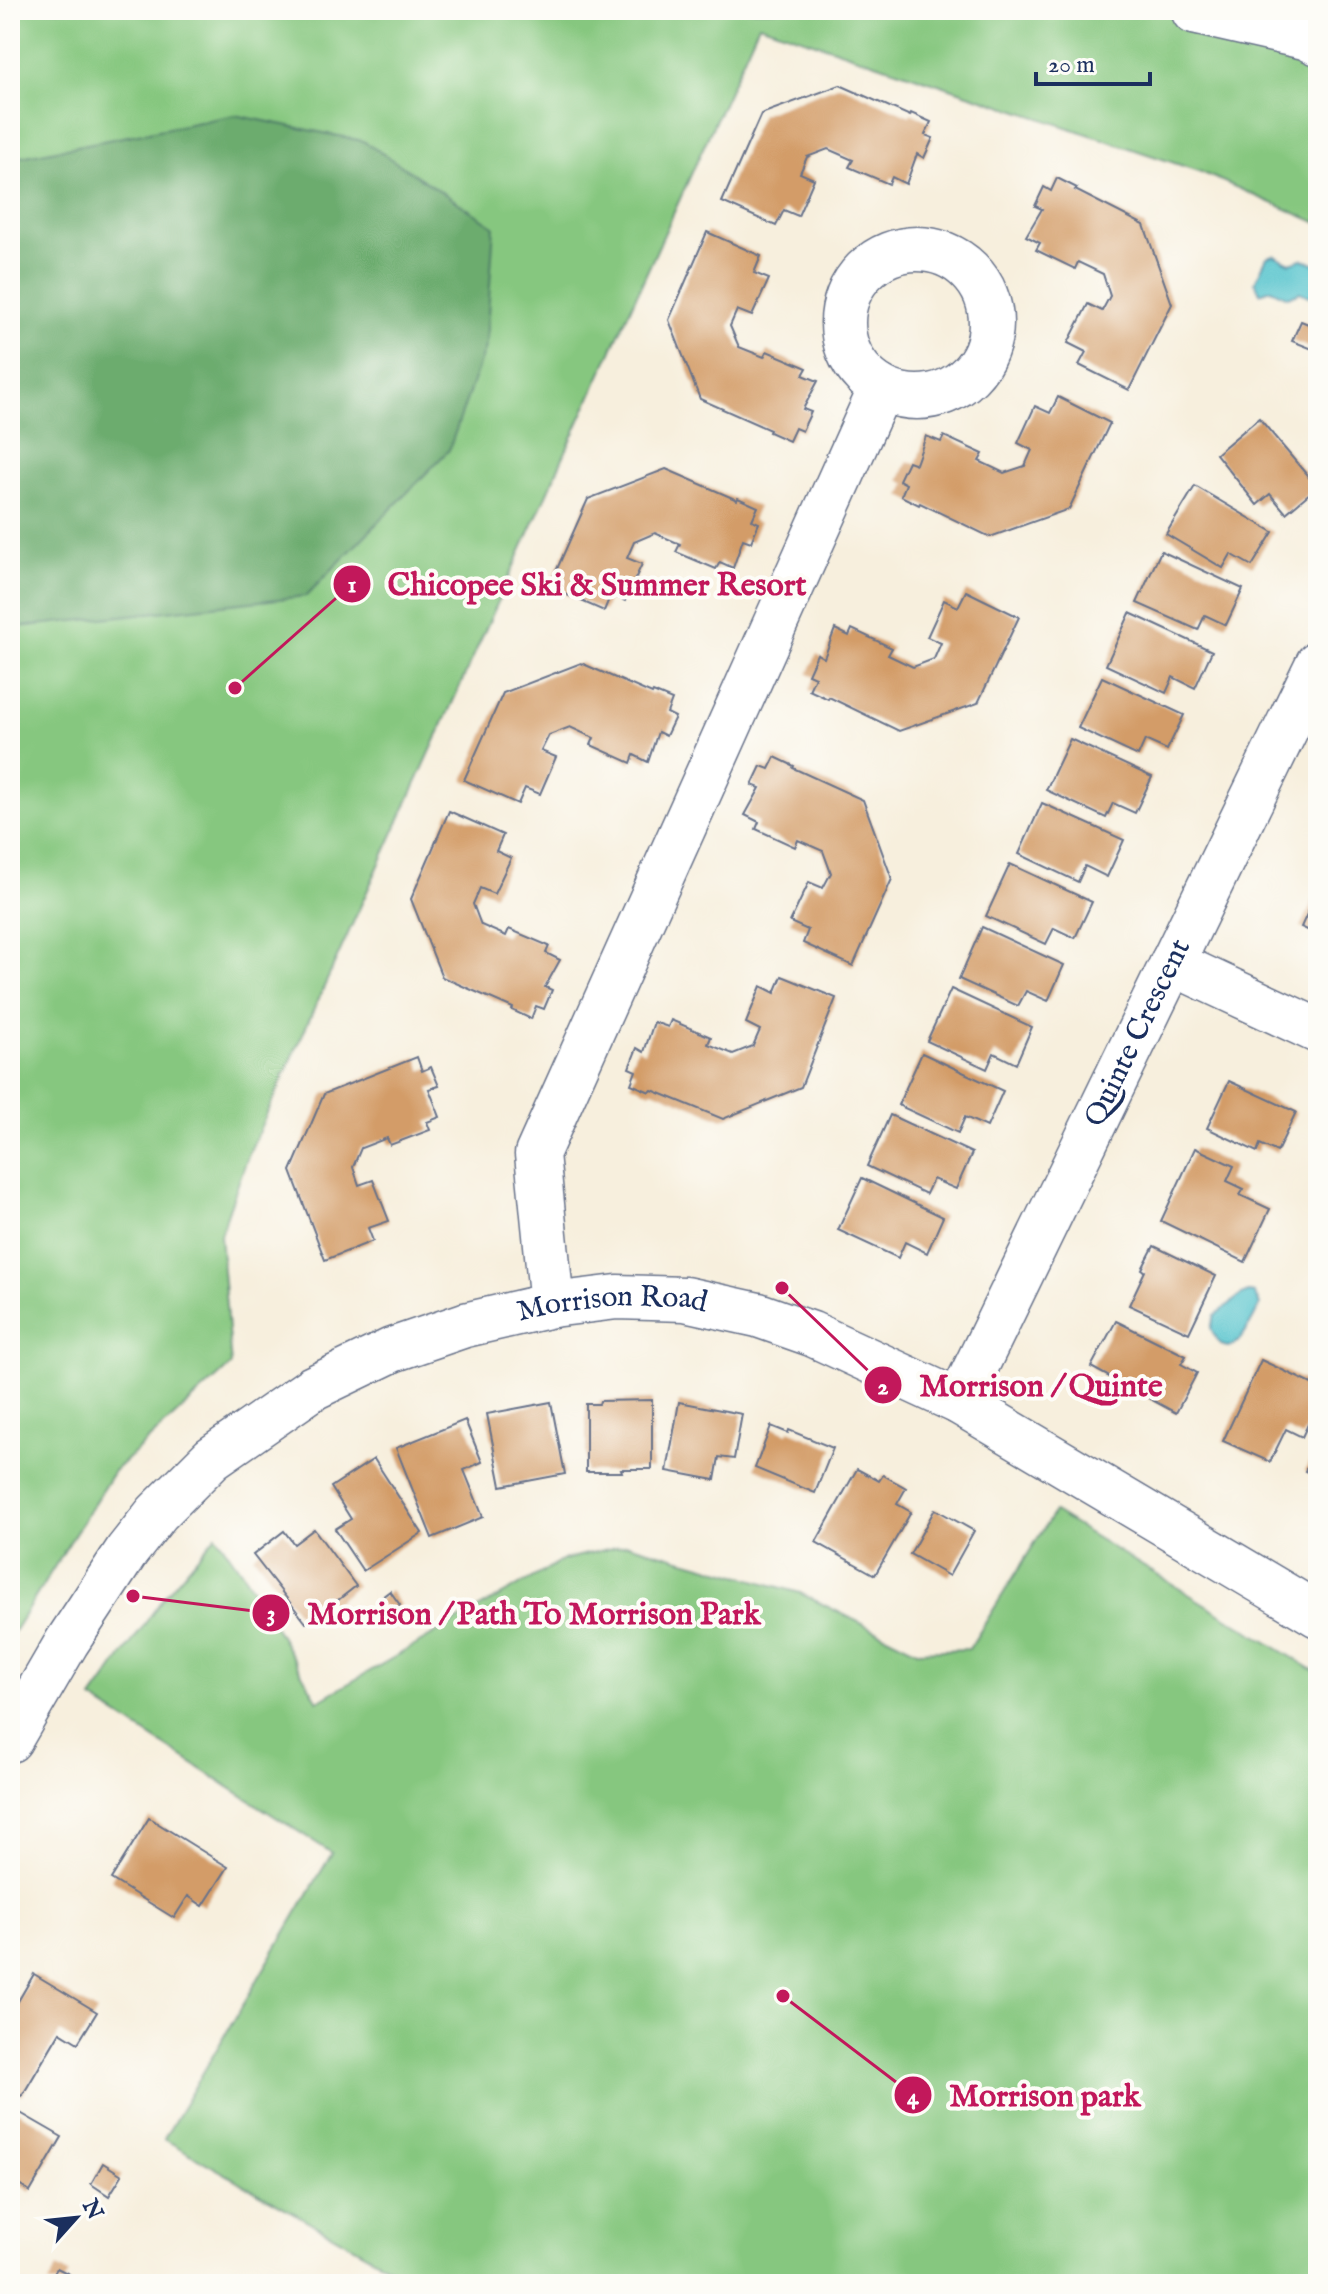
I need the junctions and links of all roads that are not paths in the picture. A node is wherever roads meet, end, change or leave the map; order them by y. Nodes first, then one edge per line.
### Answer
1 (1194, 12) dead end
2 (1318, 43) edge
3 (881, 388) dead end
4 (1318, 663) edge
5 (1172, 963) junction
6 (1318, 1031) edge
7 (552, 1305) junction
8 (959, 1402) junction
9 (1318, 1615) edge
10 (10, 1740) edge

1 - 2 street
3 - 7 street
4 - 5 street, Quinte Crescent
5 - 6 street
5 - 8 street, Quinte Crescent
7 - 8 street, Morrison Road
7 - 10 street, Morrison Road
8 - 9 street, Morrison Road

